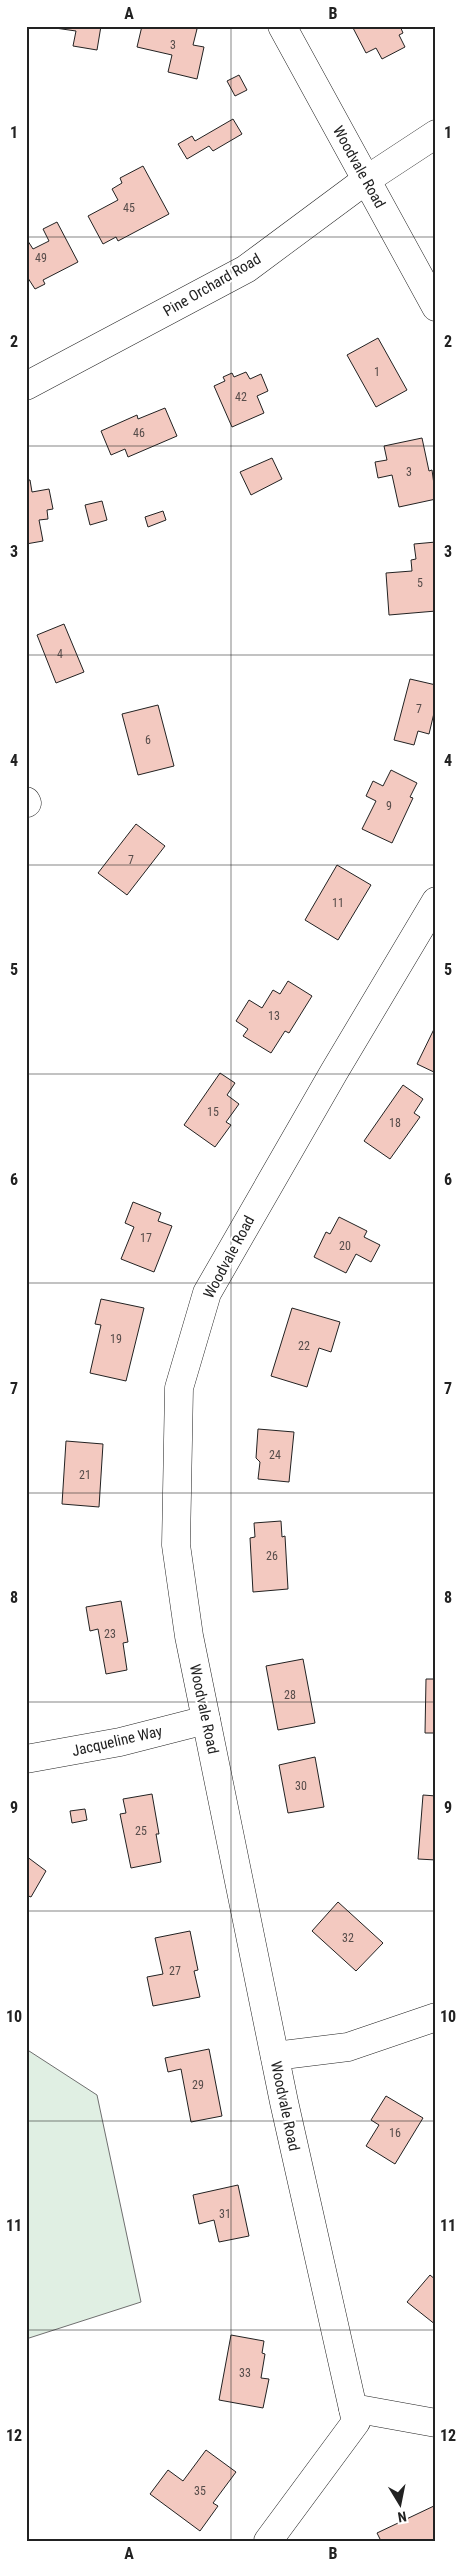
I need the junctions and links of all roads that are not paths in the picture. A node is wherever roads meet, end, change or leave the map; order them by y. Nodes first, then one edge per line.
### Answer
1 (282, 26) edge
2 (436, 134) edge
3 (366, 180) junction
4 (436, 307) edge
5 (26, 386) edge
6 (436, 901) edge
7 (206, 1720) junction
8 (26, 1759) edge
9 (436, 2017) edge
10 (275, 2056) junction
11 (353, 2408) junction
12 (436, 2423) edge
13 (268, 2541) edge

1 - 3 street, Woodvale Road
2 - 3 street, Pine Orchard Road
3 - 4 street, Woodvale Road
3 - 5 street, Pine Orchard Road
6 - 7 street, Woodvale Road
7 - 8 street, Jacqueline Way
7 - 10 street, Woodvale Road
9 - 10 street
10 - 11 street, Woodvale Road
11 - 12 street
11 - 13 street, Woodvale Road

